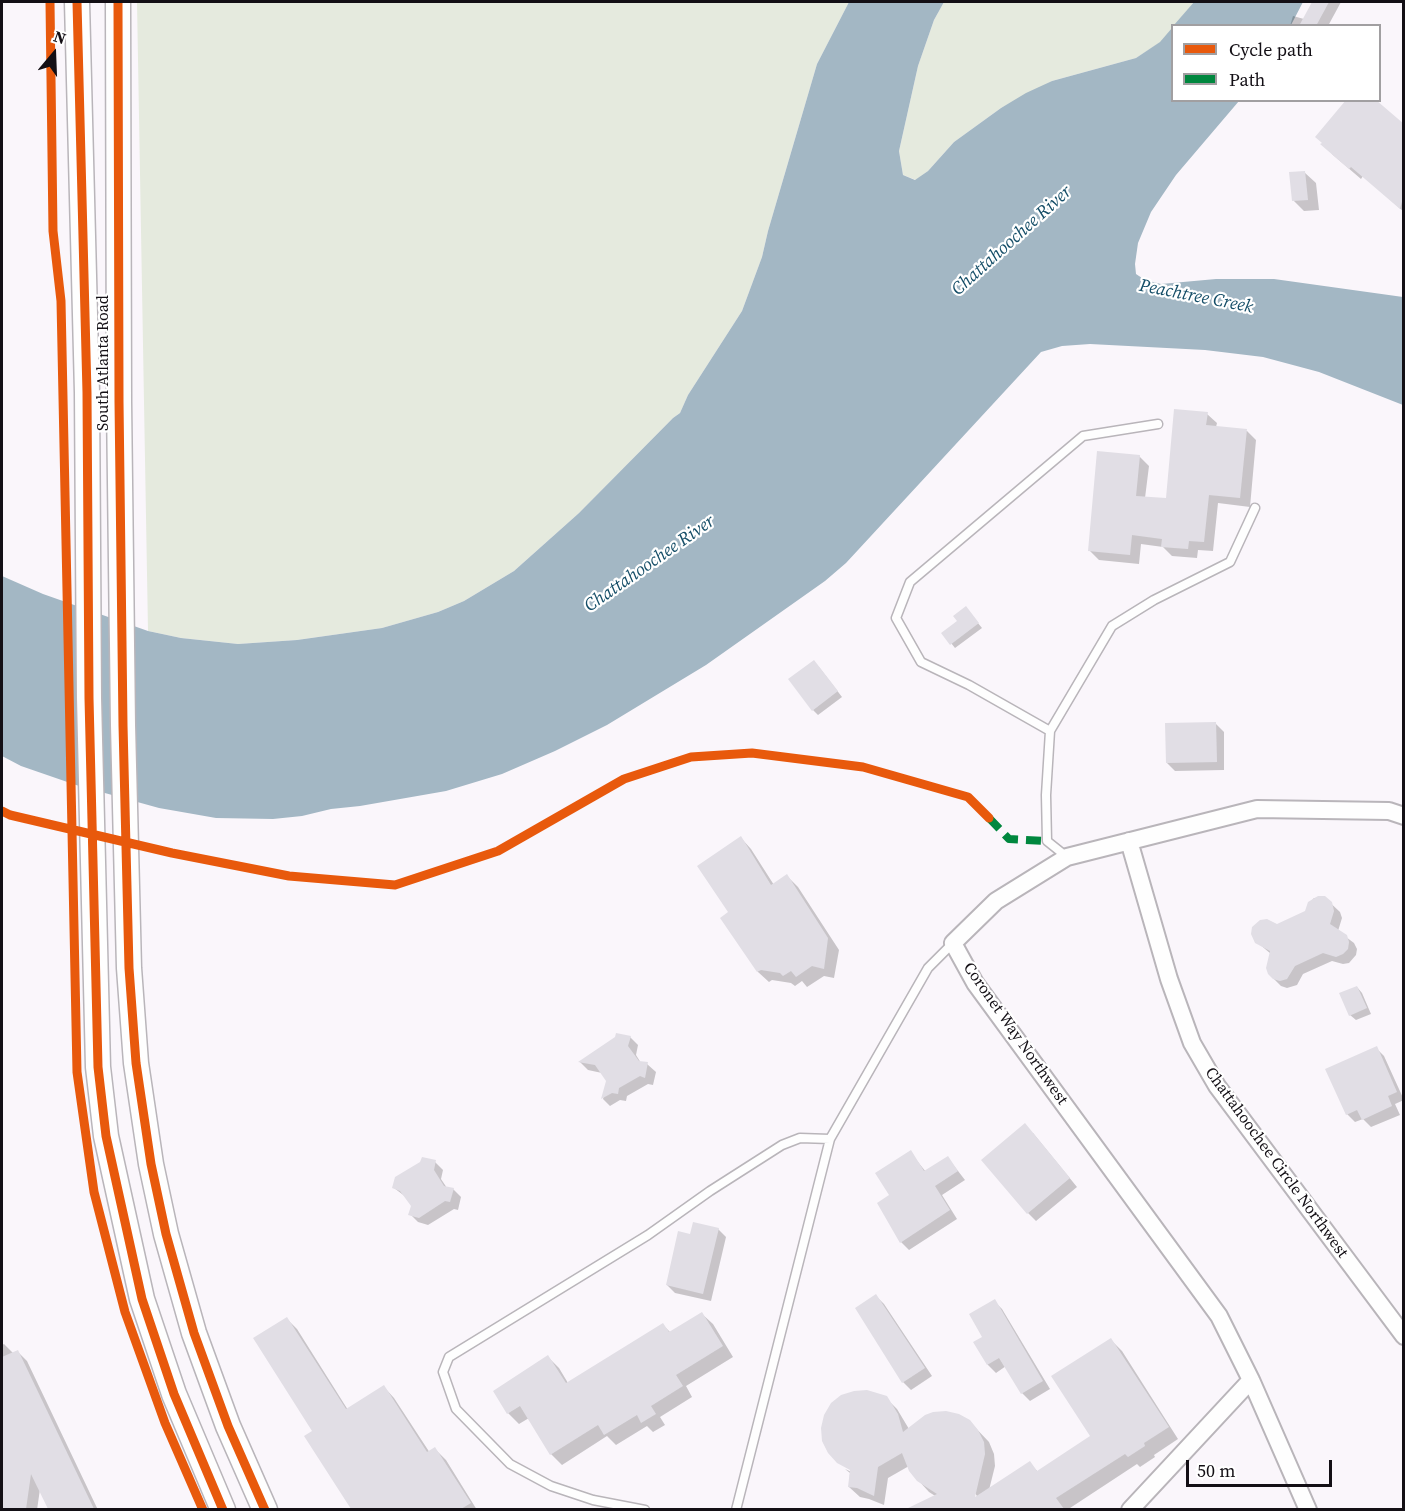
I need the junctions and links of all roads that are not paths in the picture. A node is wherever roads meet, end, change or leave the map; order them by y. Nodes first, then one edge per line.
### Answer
1 (77, 2) edge
2 (118, 2) edge
3 (1158, 424) dead end
4 (1255, 508) dead end
5 (1050, 731) junction
6 (1404, 816) edge
7 (1129, 841) junction
8 (1067, 857) junction
9 (953, 943) junction
10 (830, 1139) junction
11 (1404, 1336) edge
12 (1251, 1380) junction
13 (223, 1509) edge
14 (265, 1509) edge
15 (645, 1509) edge
16 (736, 1509) edge
17 (1130, 1509) edge
18 (1308, 1509) edge

1 - 13 main road, South Atlanta Road
2 - 14 main road, South Atlanta Road
3 - 5 lane
4 - 5 lane
5 - 8 lane
6 - 7 street
7 - 8 street
7 - 11 street, Chattahoochee Circle Northwest
8 - 9 street
9 - 10 lane
9 - 12 street, Coronet Way Northwest
10 - 15 lane
10 - 16 lane
12 - 17 street
12 - 18 street, Coronet Way Northwest

